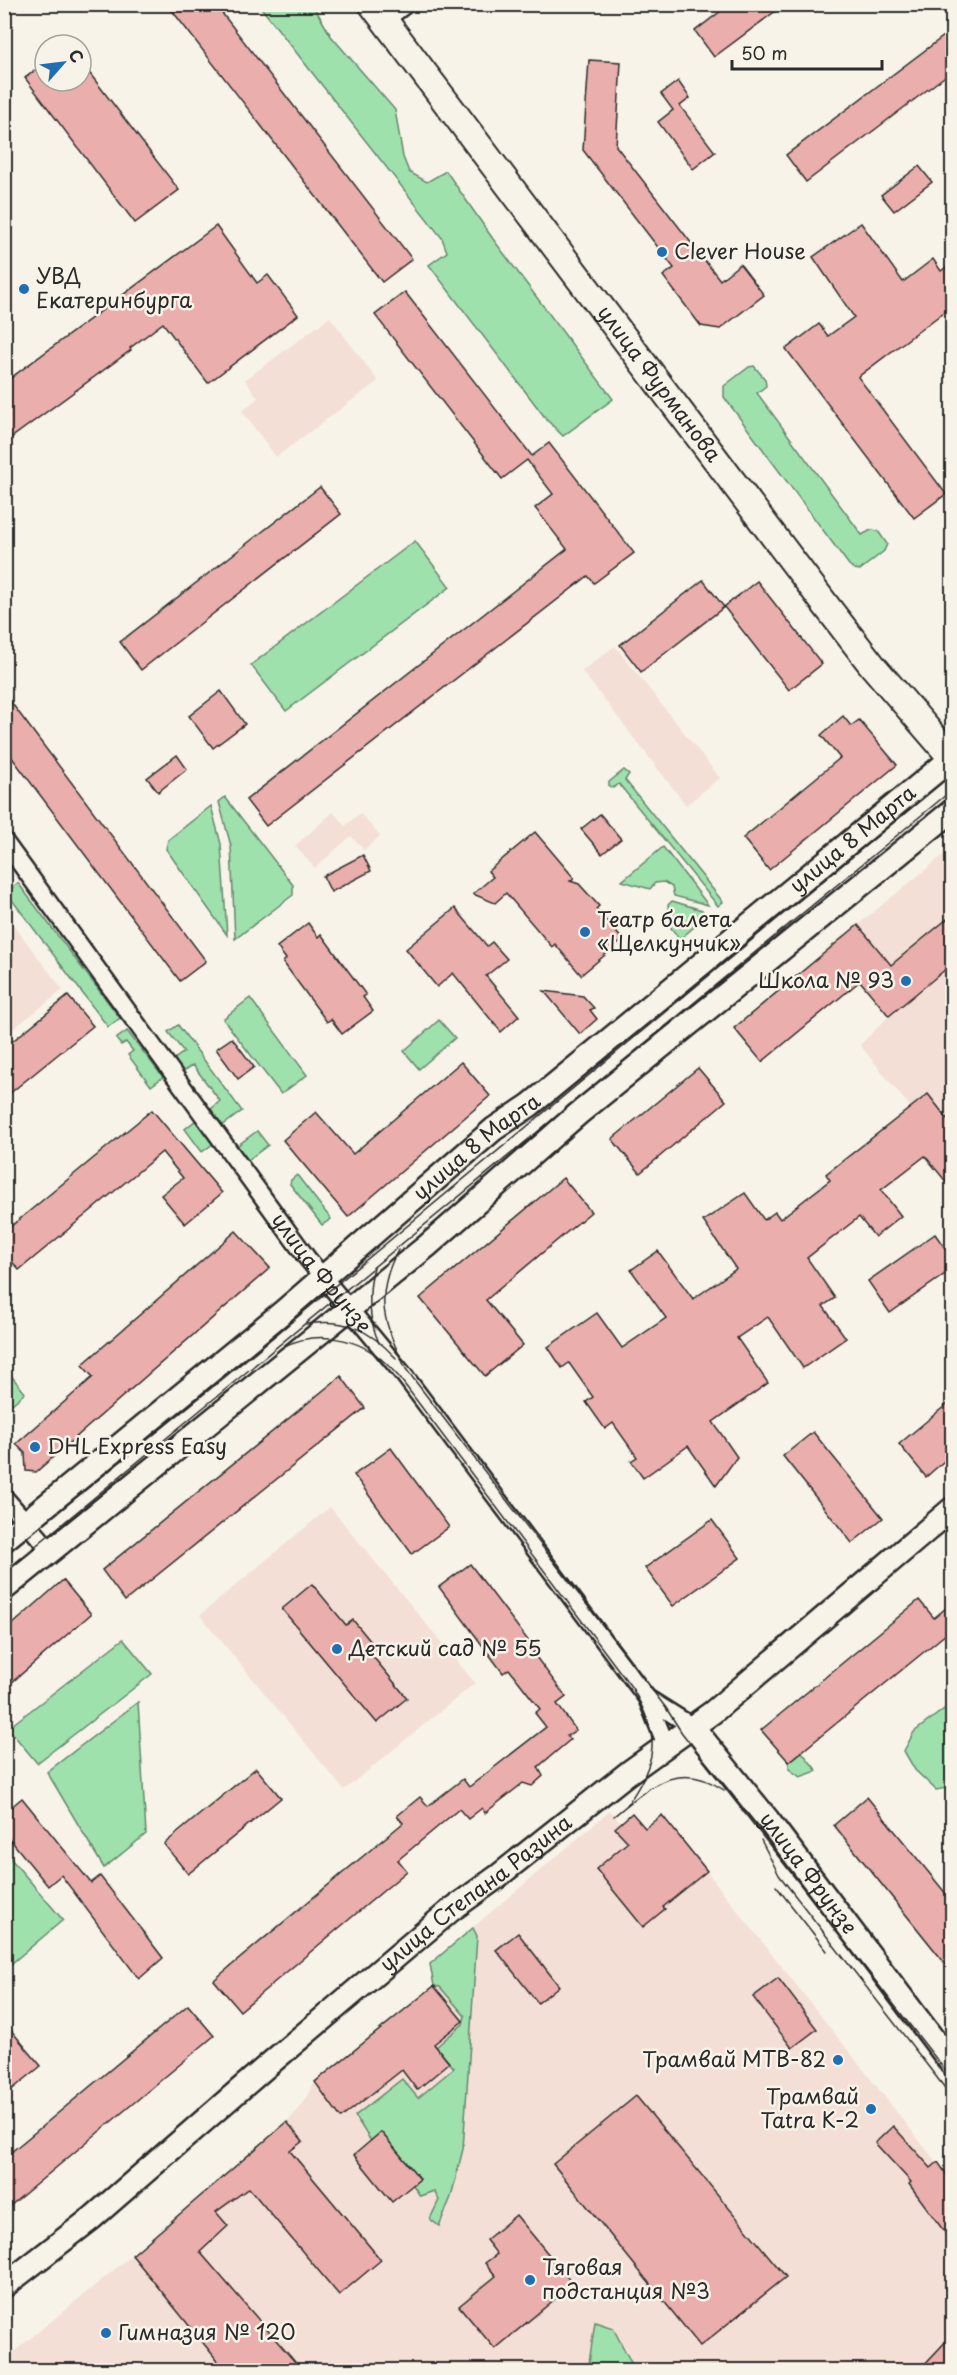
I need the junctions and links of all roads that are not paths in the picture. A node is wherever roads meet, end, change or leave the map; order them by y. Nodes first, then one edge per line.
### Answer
1 (406, 4) edge
2 (378, 13) edge
3 (952, 758) edge
4 (952, 811) edge
5 (4, 841) edge
6 (323, 1277) junction
7 (349, 1309) junction
8 (4, 1497) edge
9 (952, 1509) edge
10 (26, 1522) junction
11 (4, 1540) edge
12 (51, 1551) junction
13 (4, 1589) edge
14 (647, 1698) junction
15 (693, 1727) junction
16 (666, 1745) junction
17 (952, 2064) edge
18 (4, 2286) edge

1 - 2 street
2 - 3 main road, улица Фурманова
3 - 6 main road, улица 8 Марта
4 - 7 main road, улица 8 Марта
5 - 6 street, улица Фрунзе
6 - 7 street, улица Фрунзе
6 - 10 main road, улица 8 Марта
7 - 12 main road, улица 8 Марта
7 - 14 street, улица Фрунзе
8 - 10 street
9 - 15 main road, улица Степана Разина
10 - 11 main road, улица 8 Марта
10 - 12 street
12 - 13 main road, улица 8 Марта
14 - 15 street, улица Фрунзе
14 - 16 street, улица Фрунзе
15 - 16 main road, улица Степана Разина
15 - 17 main road, улица Фрунзе
16 - 18 main road, улица Степана Разина

